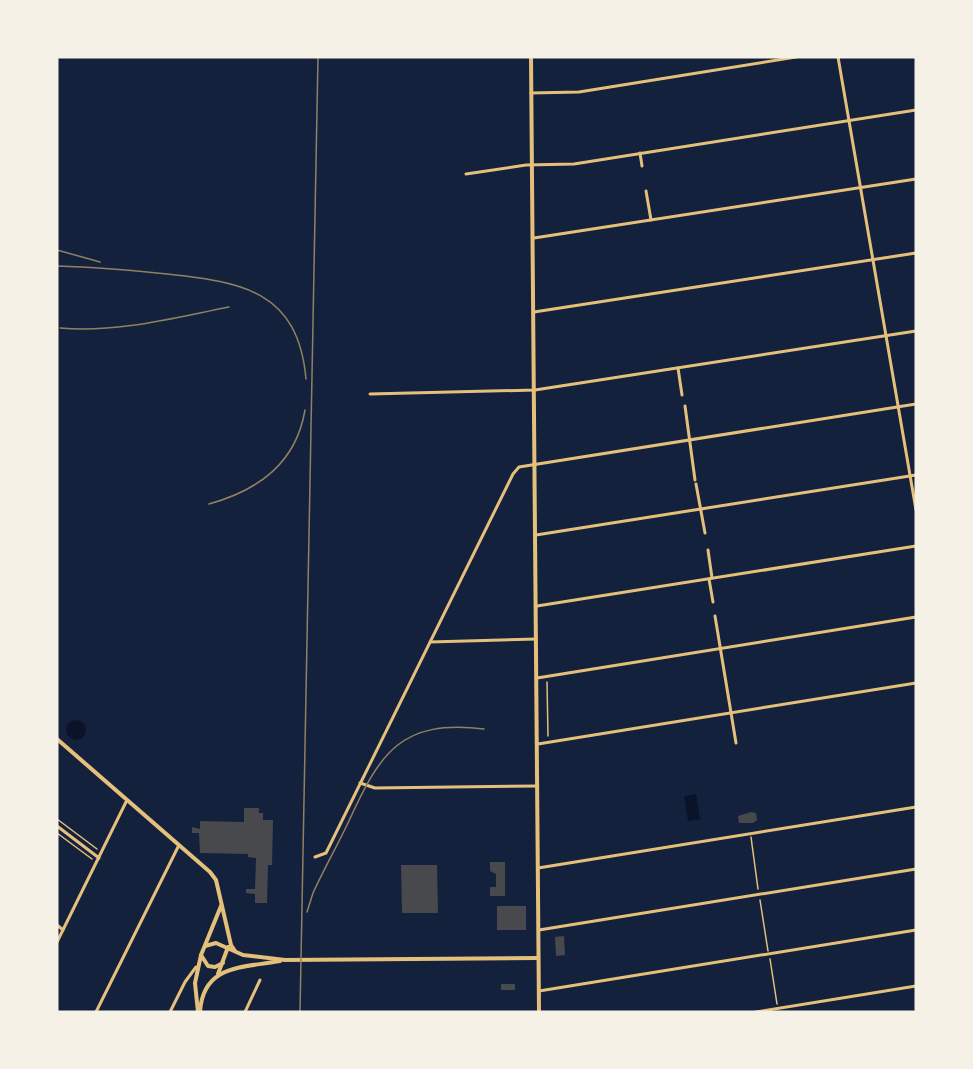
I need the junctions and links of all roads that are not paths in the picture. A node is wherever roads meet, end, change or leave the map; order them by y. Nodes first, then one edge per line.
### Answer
1 (531, 57) edge
2 (796, 57) edge
3 (838, 57) edge
4 (531, 93) junction
5 (916, 110) edge
6 (849, 120) junction
7 (640, 153) junction
8 (532, 165) junction
9 (642, 166) dead end
10 (466, 174) dead end
11 (916, 179) edge
12 (862, 187) junction
13 (646, 191) dead end
14 (651, 220) junction
15 (534, 238) junction
16 (916, 253) edge
17 (874, 259) junction
18 (534, 312) junction
19 (916, 331) edge
20 (888, 336) junction
21 (678, 368) junction
22 (535, 390) junction
23 (370, 394) dead end
24 (682, 395) dead end
25 (916, 404) edge
26 (685, 406) dead end
27 (900, 407) junction
28 (690, 440) junction
29 (536, 465) junction
30 (916, 475) edge
31 (911, 476) junction
32 (701, 509) junction
33 (916, 510) edge
34 (705, 533) dead end
35 (536, 535) junction
36 (916, 546) edge
37 (708, 550) dead end
38 (711, 579) junction
39 (713, 602) dead end
40 (537, 606) junction
41 (715, 616) dead end
42 (916, 617) edge
43 (537, 639) junction
44 (430, 642) junction
45 (721, 648) junction
46 (537, 678) junction
47 (916, 683) edge
48 (731, 713) junction
49 (57, 739) edge
50 (736, 743) dead end
51 (538, 744) junction
52 (360, 783) junction
53 (538, 786) junction
54 (127, 800) junction
55 (916, 807) edge
56 (57, 826) edge
57 (179, 845) junction
58 (315, 857) dead end
59 (99, 858) junction
60 (538, 868) junction
61 (916, 869) edge
62 (221, 905) junction
63 (57, 925) edge
64 (63, 930) junction
65 (538, 930) junction
66 (916, 930) edge
67 (57, 942) edge
68 (205, 946) junction
69 (228, 946) junction
70 (201, 954) junction
71 (538, 958) junction
72 (285, 960) junction
73 (223, 963) junction
74 (196, 967) junction
75 (211, 967) junction
76 (220, 968) junction
77 (229, 970) junction
78 (218, 974) junction
79 (260, 980) dead end
80 (916, 986) edge
81 (539, 991) junction
82 (778, 1010) edge
83 (96, 1012) edge
84 (170, 1012) edge
85 (199, 1012) edge
86 (245, 1012) edge
87 (539, 1012) edge
88 (756, 1012) edge

1 - 4 main road
2 - 4 street
3 - 6 street
4 - 8 main road
5 - 6 street
6 - 7 street
6 - 12 street
7 - 8 street
7 - 9 street
8 - 10 street
8 - 15 main road
11 - 12 street
12 - 14 street
12 - 17 street
13 - 14 street
14 - 15 street
15 - 18 main road
16 - 17 street
17 - 18 street
17 - 20 street
18 - 22 main road
19 - 20 street
20 - 21 street
20 - 27 street
21 - 22 street
21 - 24 street
22 - 23 street
22 - 29 main road
25 - 27 street
26 - 28 street
27 - 28 street
27 - 31 street
28 - 29 street
28 - 32 street
29 - 35 main road
29 - 44 street
30 - 31 street
31 - 32 street
31 - 33 street
32 - 34 street
32 - 35 street
35 - 40 main road
36 - 38 street
37 - 38 street
38 - 39 street
38 - 40 street
40 - 43 main road
41 - 45 street
42 - 45 street
43 - 44 street
43 - 46 main road
44 - 52 street
45 - 46 street
45 - 48 street
46 - 51 main road
47 - 48 street
48 - 50 street
48 - 51 street
49 - 54 main road
51 - 53 main road
52 - 53 street
52 - 58 street
53 - 60 main road
54 - 57 main road
54 - 59 street
55 - 60 street
56 - 59 street
57 - 62 main road
57 - 83 street
59 - 64 street
60 - 65 main road
61 - 65 street
62 - 68 main road
62 - 69 main road
63 - 64 street
64 - 67 street
65 - 71 main road
66 - 81 street
68 - 69 main road
68 - 70 main road
69 - 72 main road
69 - 73 main road
70 - 74 main road
70 - 75 main road
71 - 72 main road
71 - 81 main road
72 - 77 main road
73 - 75 main road
73 - 76 main road
74 - 84 street
74 - 85 main road
75 - 76 main road
76 - 77 main road
76 - 78 main road
77 - 78 main road
78 - 85 main road
79 - 86 street
80 - 82 street
81 - 87 main road
82 - 88 street

